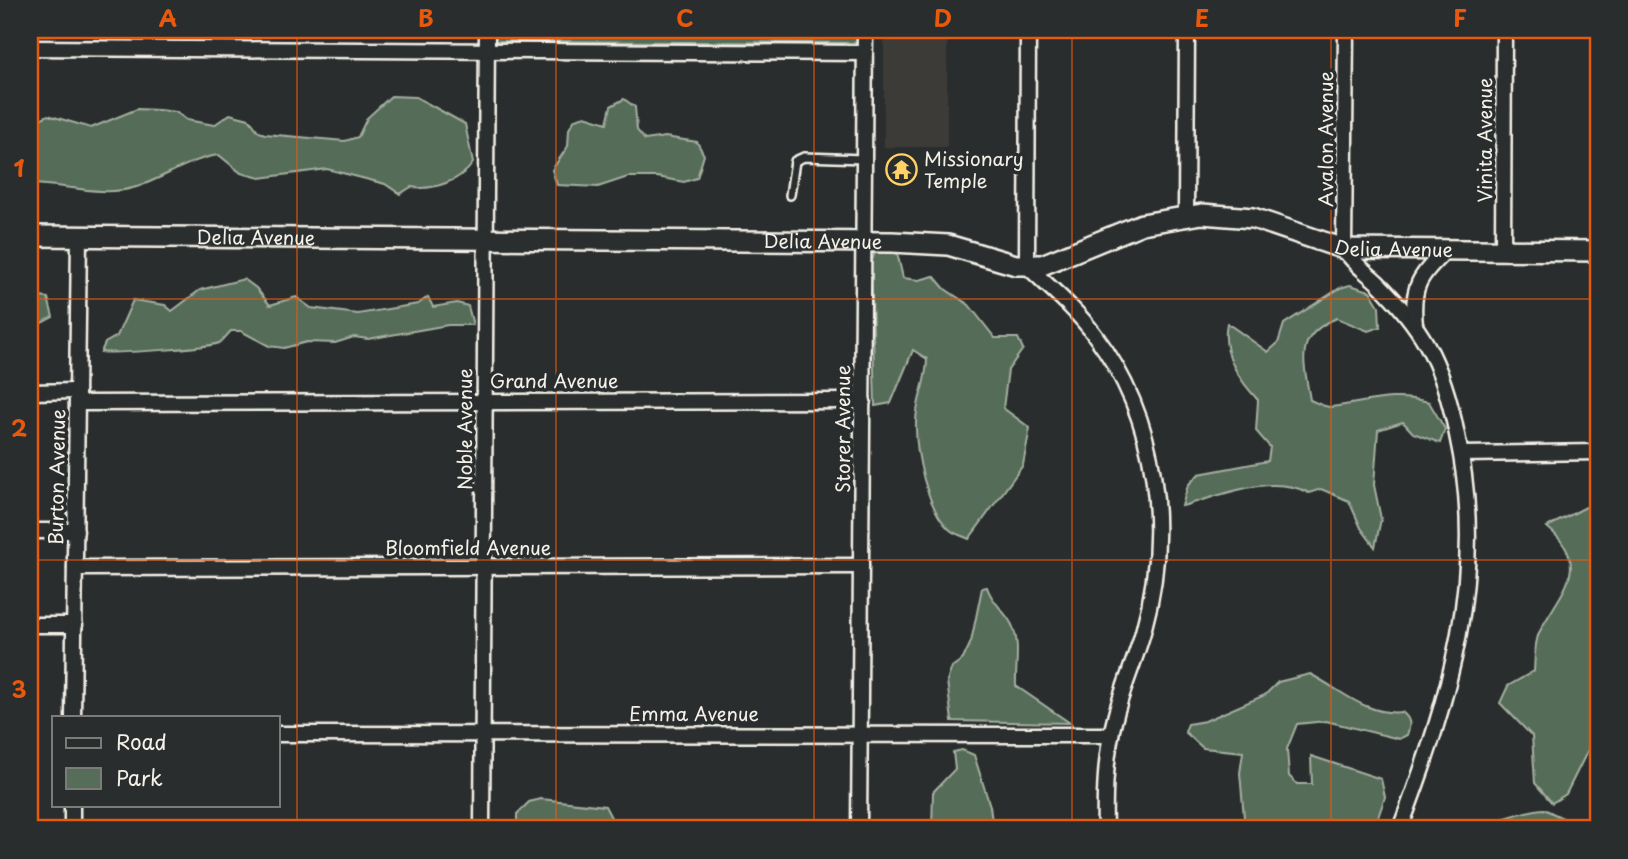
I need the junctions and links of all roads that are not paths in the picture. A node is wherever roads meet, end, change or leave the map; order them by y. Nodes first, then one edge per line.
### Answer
1 (487, 30) edge
2 (865, 30) edge
3 (1028, 30) edge
4 (1187, 30) edge
5 (1346, 30) edge
6 (1504, 30) edge
7 (30, 48) edge
8 (487, 50) junction
9 (865, 53) junction
10 (864, 159) junction
11 (790, 195) dead end
12 (1186, 216) junction
13 (30, 236) edge
14 (79, 237) junction
15 (485, 240) junction
16 (863, 242) junction
17 (1344, 248) junction
18 (1446, 250) junction
19 (1503, 250) junction
20 (1598, 251) edge
21 (1027, 266) junction
22 (1415, 327) junction
23 (30, 392) edge
24 (77, 397) junction
25 (484, 400) junction
26 (863, 401) junction
27 (1598, 452) edge
28 (1461, 454) junction
29 (30, 531) edge
30 (76, 531) junction
31 (861, 566) junction
32 (484, 567) junction
33 (75, 568) junction
34 (30, 625) edge
35 (75, 625) junction
36 (73, 716) edge
37 (482, 733) junction
38 (859, 733) junction
39 (280, 734) edge
40 (1111, 735) junction
41 (72, 806) edge
42 (72, 829) edge
43 (482, 829) edge
44 (859, 829) edge
45 (1105, 829) edge
46 (1400, 829) edge

1 - 8 street, Noble Avenue
2 - 9 street, Storer Avenue
3 - 21 street
4 - 12 street
5 - 17 street, Avalon Avenue
6 - 19 street, Vinita Avenue
7 - 8 street
8 - 9 street
8 - 15 street, Noble Avenue
9 - 10 street, Storer Avenue
10 - 11 lane
10 - 16 street, Storer Avenue
12 - 17 street, Delia Avenue
12 - 21 street, Delia Avenue
13 - 14 street, Delia Avenue
14 - 15 street, Delia Avenue
14 - 24 street, Burton Avenue
15 - 16 street, Delia Avenue
15 - 25 street, Noble Avenue
16 - 21 street, Delia Avenue
16 - 26 street, Storer Avenue
17 - 18 street, Delia Avenue
17 - 22 street
18 - 19 street, Delia Avenue
18 - 22 street
19 - 20 street, Delia Avenue
21 - 40 street
22 - 28 street
23 - 24 street, Grand Avenue
24 - 25 street, Grand Avenue
24 - 30 street, Burton Avenue
25 - 26 street, Grand Avenue
25 - 32 street, Noble Avenue
26 - 31 street, Storer Avenue
27 - 28 street
28 - 46 street
29 - 30 street
30 - 33 street, Burton Avenue
31 - 32 street, Bloomfield Avenue
31 - 38 street, Storer Avenue
32 - 33 street, Bloomfield Avenue
32 - 37 street, Noble Avenue
33 - 35 street, Burton Avenue
34 - 35 street
35 - 36 street, Burton Avenue
37 - 38 street, Emma Avenue
37 - 39 street, Emma Avenue
37 - 43 street, Noble Avenue
38 - 40 street, Emma Avenue
38 - 44 street, Storer Avenue
40 - 45 street
41 - 42 street

